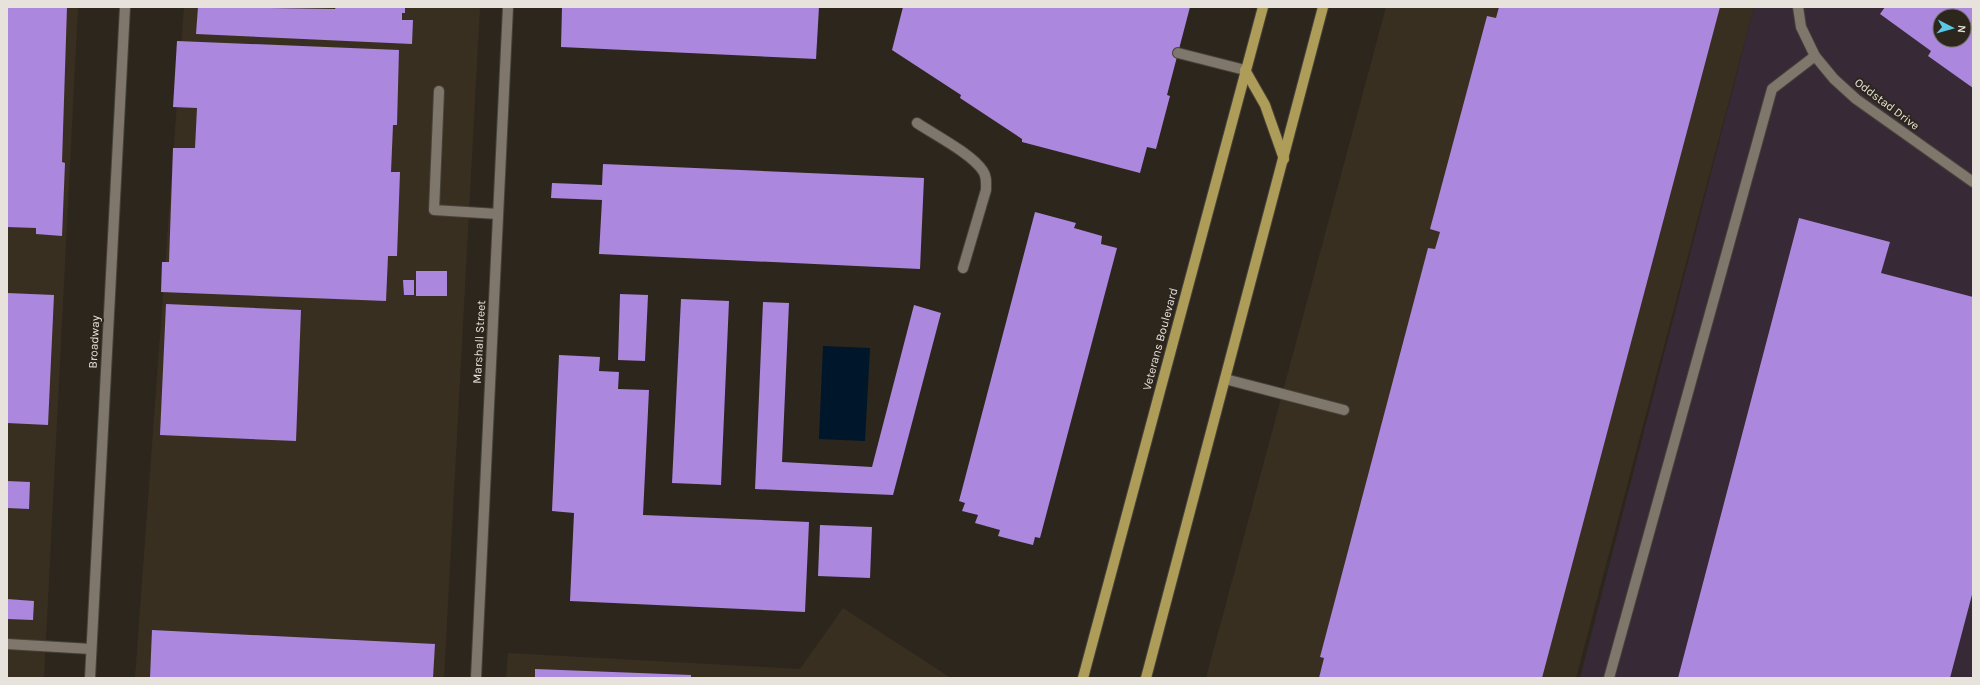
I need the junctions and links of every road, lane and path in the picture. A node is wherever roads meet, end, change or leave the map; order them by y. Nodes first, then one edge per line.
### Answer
1 (125, 7) edge
2 (508, 7) edge
3 (1263, 7) edge
4 (1323, 7) edge
5 (1798, 7) edge
6 (1178, 53) dead end
7 (1815, 56) junction
8 (1245, 70) junction
9 (439, 91) dead end
10 (917, 123) dead end
11 (1284, 159) junction
12 (1973, 182) edge
13 (498, 214) junction
14 (963, 268) dead end
15 (1225, 379) junction
16 (1344, 410) dead end
17 (7, 644) edge
18 (91, 649) junction
19 (90, 678) edge
20 (476, 678) edge
21 (1083, 678) edge
22 (1146, 678) edge
23 (1609, 678) edge

1 - 18 street, Broadway
2 - 13 street, Marshall Street
3 - 8 main road, Veterans Boulevard
4 - 11 main road
5 - 7 street, Oddstad Drive
6 - 8 street
7 - 12 street, Oddstad Drive
7 - 23 street
8 - 11 main road
8 - 21 main road, Veterans Boulevard
9 - 13 street
10 - 14 street
11 - 15 main road
13 - 20 street, Marshall Street
15 - 16 street
15 - 22 main road
17 - 18 street
18 - 19 street, Broadway

